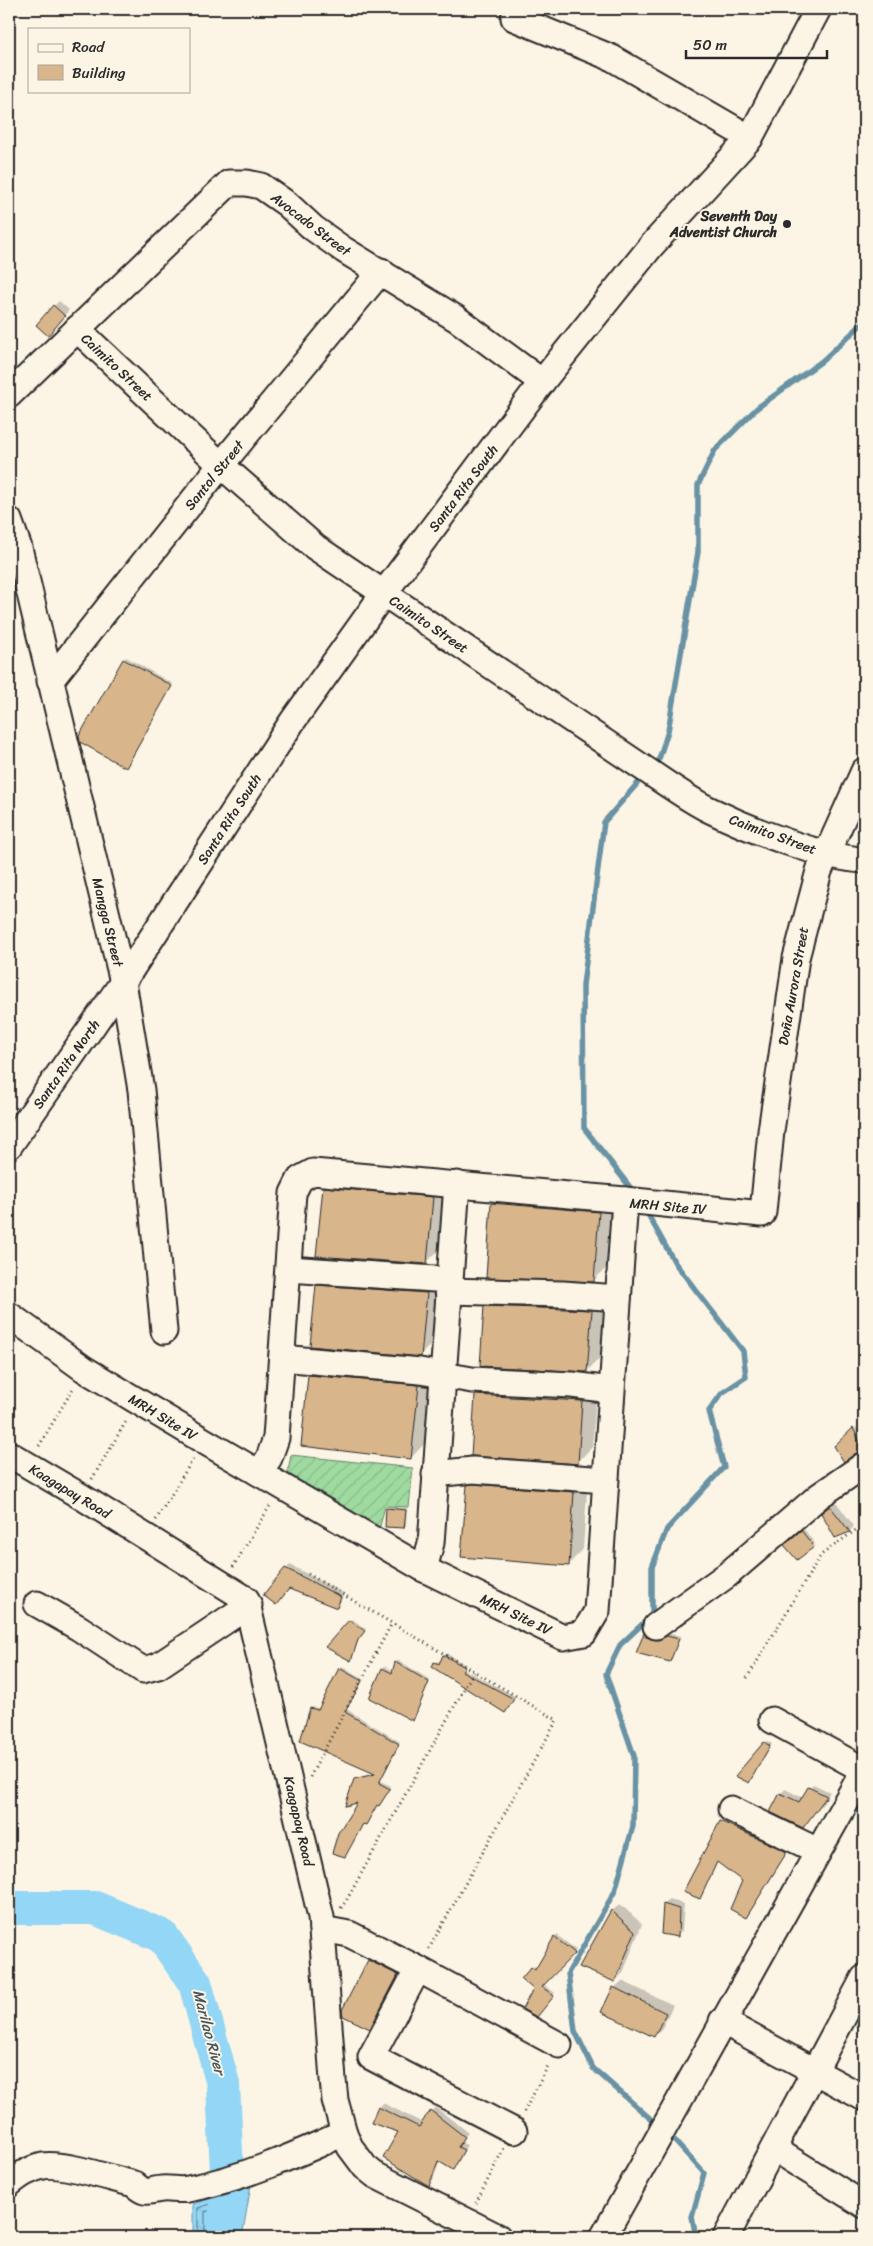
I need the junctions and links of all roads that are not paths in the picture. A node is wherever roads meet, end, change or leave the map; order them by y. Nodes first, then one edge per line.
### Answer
1 (818, 9) edge
2 (514, 18) dead end
3 (750, 138) junction
4 (381, 271) junction
5 (77, 329) junction
6 (542, 382) junction
7 (9, 395) edge
8 (221, 465) junction
9 (9, 520) edge
10 (384, 593) junction
11 (50, 681) junction
12 (864, 771) edge
13 (826, 853) junction
14 (864, 860) edge
15 (123, 982) junction
16 (9, 1146) edge
17 (457, 1184) junction
18 (624, 1200) junction
19 (762, 1213) joint
20 (289, 1269) junction
21 (449, 1286) junction
22 (618, 1298) junction
23 (9, 1314) edge
24 (164, 1332) dead end
25 (282, 1358) junction
26 (443, 1376) junction
27 (611, 1390) junction
28 (18, 1460) edge
29 (864, 1465) edge
30 (259, 1473) junction
31 (435, 1474) junction
32 (605, 1480) junction
33 (424, 1569) junction
34 (37, 1604) dead end
35 (249, 1605) junction
36 (656, 1626) dead end
37 (772, 1720) dead end
38 (864, 1770) edge
39 (731, 1809) dead end
40 (818, 1851) junction
41 (322, 1923) junction
42 (418, 1968) junction
43 (863, 1984) edge
44 (722, 2021) junction
45 (558, 2045) dead end
46 (813, 2070) junction
47 (864, 2098) edge
48 (514, 2131) dead end
49 (344, 2133) junction
50 (774, 2149) junction
51 (9, 2184) edge
52 (864, 2205) edge
53 (498, 2237) edge
54 (603, 2237) edge
55 (726, 2237) edge

1 - 3 street, Santa Rita South
2 - 3 street
3 - 6 street, Santa Rita South
4 - 5 street, Avocado Street
4 - 6 street, Avocado Street
4 - 8 street, Santol Street
5 - 7 street, Avocado Street
5 - 8 street, Caimito Street
6 - 10 street, Santa Rita South
8 - 10 street, Caimito Street
8 - 11 street, Santol Street
9 - 11 street, Mangga Street
10 - 13 street, Caimito Street
10 - 15 street, Santa Rita South
11 - 15 street, Mangga Street
12 - 13 street, Doña Aurora Street
13 - 14 street, Caimito Street
13 - 19 street, Doña Aurora Street
15 - 16 street, Santa Rita North
15 - 24 street, Mangga Street
17 - 18 street
17 - 20 street
17 - 21 street
18 - 19 street, MRH Site IV
18 - 22 street, MRH Site IV
20 - 21 street
20 - 25 street
21 - 22 street
21 - 26 street
22 - 27 street, MRH Site IV
23 - 30 street, MRH Site IV
25 - 26 street
25 - 30 street
26 - 27 street
26 - 31 street
27 - 32 street, MRH Site IV
28 - 35 street, Kaagapay Road
29 - 36 street
30 - 33 street, MRH Site IV
31 - 32 street
31 - 33 street
32 - 33 street, MRH Site IV
34 - 35 street
35 - 41 street, Kaagapay Road
37 - 38 street
38 - 40 street
39 - 40 street
40 - 44 street
41 - 42 street
41 - 49 street, Kaagapay Road
42 - 45 street
42 - 48 street
43 - 46 street
44 - 46 street
44 - 54 street
46 - 47 street
46 - 50 street
49 - 51 street
49 - 53 street, Kaagapay Road
50 - 52 street
50 - 55 street

